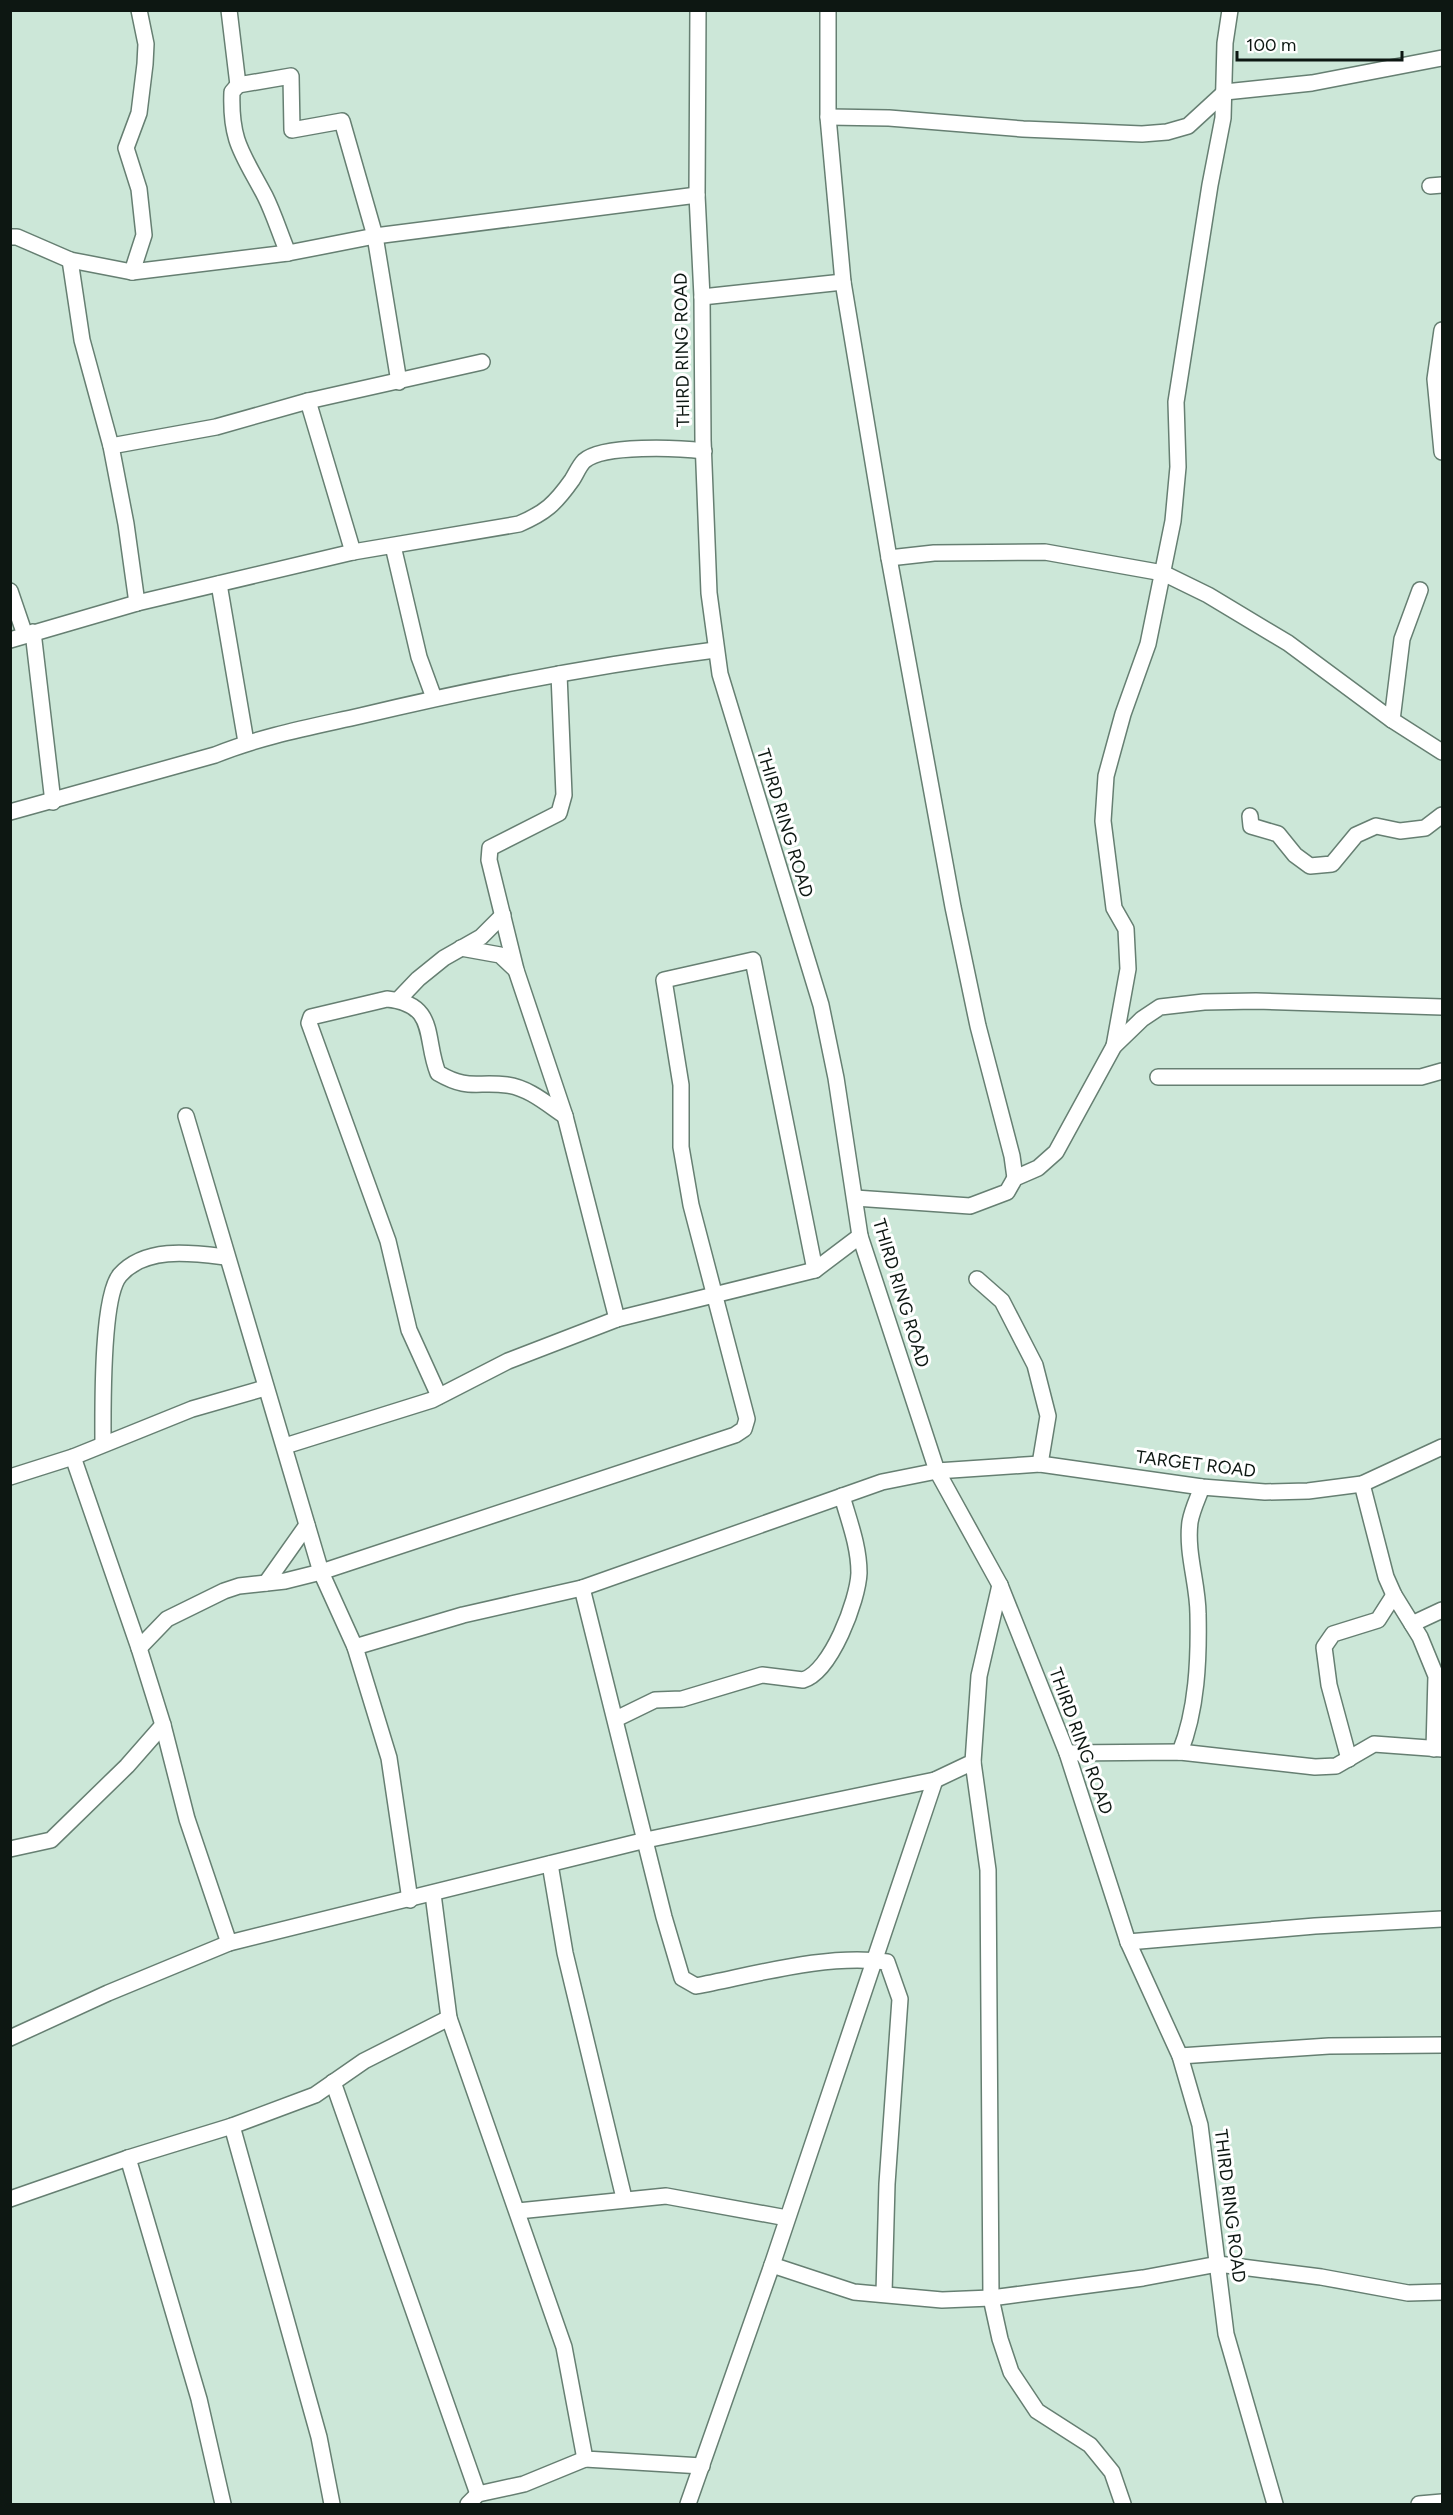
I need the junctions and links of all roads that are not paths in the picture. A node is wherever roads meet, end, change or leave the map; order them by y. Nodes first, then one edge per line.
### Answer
1 (139, 10) edge
2 (229, 10) edge
3 (698, 10) edge
4 (828, 10) edge
5 (1230, 10) edge
6 (1443, 58) edge
7 (238, 85) junction
8 (1225, 92) junction
9 (828, 117) junction
10 (697, 195) junction
11 (375, 236) junction
12 (10, 237) edge
13 (288, 253) junction
14 (70, 260) junction
15 (132, 272) junction
16 (843, 282) junction
17 (702, 297) junction
18 (1443, 330) edge
19 (482, 362) dead end
20 (399, 382) junction
21 (308, 401) junction
22 (111, 446) junction
23 (704, 451) junction
24 (1443, 452) edge
25 (393, 546) junction
26 (353, 552) junction
27 (889, 558) junction
28 (1163, 573) junction
29 (219, 584) junction
30 (1420, 590) dead end
31 (10, 591) edge
32 (137, 603) junction
33 (23, 636) edge
34 (715, 650) junction
35 (559, 675) junction
36 (434, 698) junction
37 (1392, 720) junction
38 (246, 742) junction
39 (1443, 752) edge
40 (53, 802) junction
41 (10, 812) edge
42 (1443, 815) edge
43 (1250, 816) dead end
44 (502, 915) junction
45 (461, 948) junction
46 (516, 970) junction
47 (398, 1000) junction
48 (1443, 1007) edge
49 (1114, 1046) junction
50 (1443, 1071) edge
51 (1158, 1077) dead end
52 (186, 1116) dead end
53 (565, 1116) junction
54 (1015, 1178) junction
55 (855, 1198) junction
56 (860, 1236) junction
57 (226, 1257) junction
58 (815, 1270) junction
59 (978, 1279) dead end
60 (716, 1295) junction
61 (617, 1319) junction
62 (265, 1388) junction
63 (439, 1396) junction
64 (103, 1444) junction
65 (285, 1446) junction
66 (1443, 1447) edge
67 (73, 1457) junction
68 (1040, 1464) junction
69 (937, 1472) junction
70 (10, 1477) edge
71 (1362, 1484) junction
72 (1202, 1487) junction
73 (842, 1496) junction
74 (307, 1525) junction
75 (321, 1572) junction
76 (266, 1583) junction
77 (1000, 1585) junction
78 (582, 1588) junction
79 (1394, 1595) junction
80 (1443, 1610) edge
81 (1412, 1624) junction
82 (355, 1647) junction
83 (139, 1648) junction
84 (616, 1719) junction
85 (163, 1725) junction
86 (1438, 1749) edge
87 (1180, 1752) junction
88 (1067, 1753) junction
89 (1349, 1759) junction
90 (973, 1762) junction
91 (935, 1780) junction
92 (646, 1840) junction
93 (10, 1849) edge
94 (550, 1864) junction
95 (433, 1894) junction
96 (410, 1900) junction
97 (1443, 1919) edge
98 (1128, 1942) junction
99 (229, 1943) junction
100 (873, 1960) junction
101 (449, 2018) junction
102 (10, 2038) edge
103 (1443, 2045) edge
104 (1180, 2056) junction
105 (333, 2082) junction
106 (232, 2126) junction
107 (128, 2158) junction
108 (624, 2198) junction
109 (10, 2199) edge
110 (518, 2211) junction
111 (787, 2218) junction
112 (1218, 2264) junction
113 (772, 2265) junction
114 (1443, 2292) edge
115 (884, 2293) junction
116 (991, 2298) junction
117 (585, 2459) junction
118 (702, 2466) junction
119 (473, 2499) edge
120 (1443, 2502) edge
121 (223, 2505) edge
122 (332, 2505) edge
123 (688, 2505) edge
124 (1122, 2505) edge
125 (1275, 2505) edge
126 (1419, 2505) edge

1 - 15 street
2 - 7 street
3 - 10 street, THIRD RING ROAD
4 - 9 street
5 - 8 street
6 - 8 street
7 - 11 street
7 - 13 street
8 - 9 street
8 - 28 street
9 - 16 street
10 - 11 street
10 - 17 street, THIRD RING ROAD
11 - 13 street
11 - 20 street
12 - 14 street
13 - 15 street
14 - 15 street
14 - 22 street
16 - 17 street
16 - 27 street
17 - 23 street, THIRD RING ROAD
18 - 24 street
19 - 20 street
20 - 21 street
21 - 22 street
21 - 26 street
22 - 32 street
23 - 25 street
23 - 34 street, THIRD RING ROAD
25 - 26 street
25 - 36 street
26 - 29 street
27 - 28 street
27 - 54 street
28 - 37 street
28 - 49 street
29 - 32 street
29 - 38 street
30 - 37 street
31 - 33 street
32 - 33 street
33 - 40 street
34 - 35 street
34 - 55 street, THIRD RING ROAD
35 - 36 street
35 - 44 street
36 - 38 street
37 - 39 street
38 - 40 street
40 - 41 street
42 - 43 street
44 - 45 street
44 - 46 street
45 - 46 street
45 - 47 street
46 - 53 street
47 - 53 street
47 - 63 street
48 - 49 street
49 - 54 street
50 - 51 street
52 - 57 street
53 - 61 street
54 - 55 street
55 - 56 street, THIRD RING ROAD
56 - 58 street
56 - 69 street, THIRD RING ROAD
57 - 62 street
57 - 64 street
58 - 60 street
58 - 60 street
59 - 68 street
60 - 61 street
60 - 75 street
61 - 63 street
62 - 64 street
62 - 65 street
63 - 65 street
64 - 67 street
65 - 74 street
66 - 71 street, TARGET ROAD
67 - 70 street
67 - 83 street
68 - 69 street, TARGET ROAD
68 - 72 street, TARGET ROAD
69 - 73 street, TARGET ROAD
69 - 77 street, THIRD RING ROAD
71 - 72 street, TARGET ROAD
71 - 79 street
72 - 87 street
73 - 78 street, TARGET ROAD
73 - 84 street
74 - 75 street
74 - 76 street
75 - 76 street
75 - 82 street
76 - 83 street
77 - 88 street, THIRD RING ROAD
77 - 90 street
78 - 82 street, TARGET ROAD
78 - 84 street
79 - 81 street
79 - 89 street
80 - 81 street
81 - 86 street
82 - 96 street
83 - 85 street
84 - 92 street
85 - 93 street
85 - 99 street
86 - 89 street
87 - 88 street
87 - 89 street
88 - 98 street, THIRD RING ROAD
90 - 91 street
90 - 116 street
91 - 92 street
91 - 100 street
92 - 94 street
92 - 100 street
94 - 95 street
94 - 108 street
95 - 96 street
95 - 101 street
96 - 99 street
97 - 98 street
98 - 104 street, THIRD RING ROAD
99 - 102 street
100 - 111 street
100 - 115 street
101 - 105 street
101 - 110 street
103 - 104 street
104 - 112 street, THIRD RING ROAD
105 - 106 street
105 - 119 street
106 - 107 street
106 - 122 street
107 - 109 street
107 - 121 street
108 - 110 street
108 - 111 street
110 - 117 street
111 - 113 street
112 - 114 street
112 - 116 street
112 - 125 street, THIRD RING ROAD
113 - 115 street
113 - 118 street
115 - 116 street
116 - 124 street
117 - 118 street
117 - 119 street
118 - 123 street
120 - 126 street

